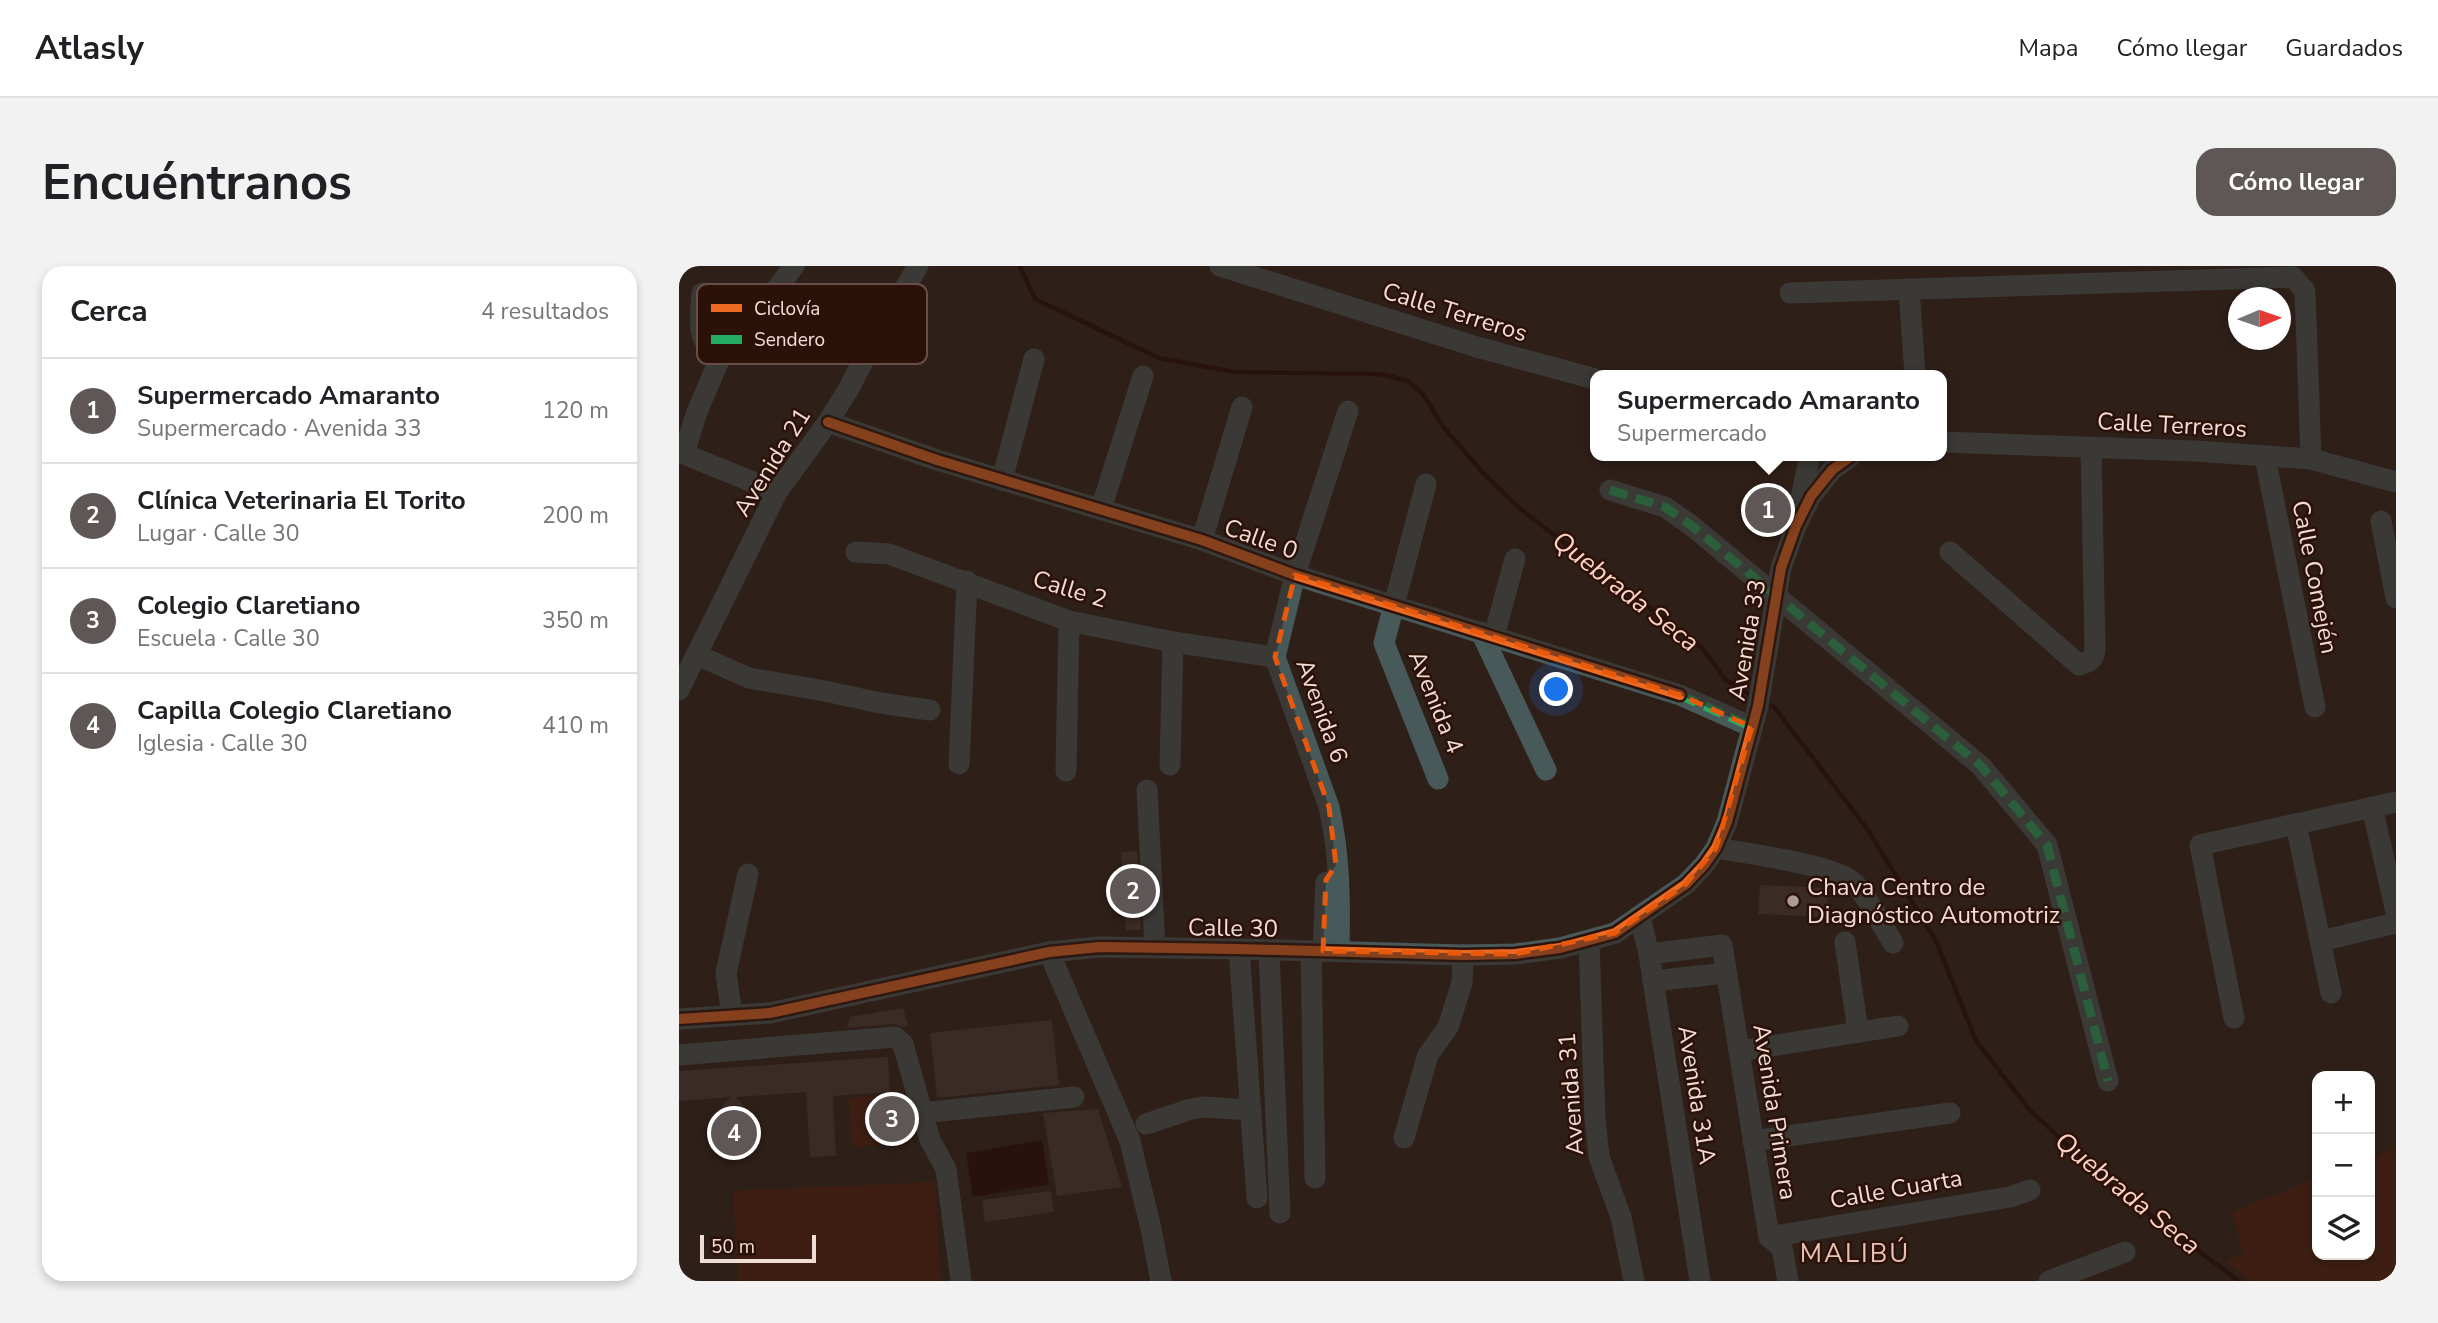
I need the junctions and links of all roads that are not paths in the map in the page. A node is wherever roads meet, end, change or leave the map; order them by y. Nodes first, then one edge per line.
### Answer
1 (794, 266) edge
2 (918, 266) edge
3 (1220, 266) edge
4 (780, 284) edge
5 (907, 284) edge
6 (1909, 289) junction
7 (1790, 293) dead end
8 (1034, 359) dead end
9 (717, 364) edge
10 (862, 364) edge
11 (1915, 370) edge
12 (1143, 376) dead end
13 (1590, 378) edge
14 (1242, 407) dead end
15 (1348, 411) dead end
16 (828, 422) junction
17 (1947, 442) edge
18 (2091, 447) junction
19 (682, 452) edge
20 (2265, 457) junction
21 (2311, 459) junction
22 (1809, 461) edge
23 (1845, 461) edge
24 (1002, 480) junction
25 (2396, 482) edge
26 (1426, 484) dead end
27 (1610, 490) dead end
28 (777, 492) junction
29 (1101, 509) junction
30 (2381, 521) dead end
31 (1796, 526) junction
32 (1202, 540) junction
33 (856, 552) dead end
34 (1951, 552) dead end
35 (1515, 559) dead end
36 (1295, 575) junction
37 (967, 581) junction
38 (1777, 597) junction
39 (2396, 598) edge
40 (1393, 604) junction
41 (1069, 621) junction
42 (1488, 634) junction
43 (1173, 642) junction
44 (697, 655) junction
45 (1275, 657) junction
46 (679, 690) edge
47 (1758, 707) junction
48 (2315, 707) dead end
49 (930, 710) dead end
50 (959, 764) dead end
51 (1170, 765) dead end
52 (1546, 770) dead end
53 (1066, 771) dead end
54 (1439, 779) dead end
55 (1147, 790) dead end
56 (2396, 802) edge
57 (2372, 807) junction
58 (2296, 824) junction
59 (1716, 848) junction
60 (748, 874) dead end
61 (2396, 912) edge
62 (1640, 917) junction
63 (2396, 923) edge
64 (1589, 941) junction
65 (2321, 941) junction
66 (1845, 942) dead end
67 (1892, 943) dead end
68 (1155, 948) junction
69 (1240, 949) junction
70 (1269, 950) junction
71 (1324, 951) junction
72 (1049, 952) junction
73 (1649, 954) junction
74 (1464, 955) junction
75 (1726, 973) junction
76 (1653, 981) junction
77 (2331, 993) dead end
78 (731, 1016) junction
79 (2234, 1018) dead end
80 (679, 1019) edge
81 (1898, 1026) dead end
82 (1858, 1031) junction
83 (1739, 1051) junction
84 (679, 1055) edge
85 (2108, 1081) dead end
86 (1074, 1097) dead end
87 (1251, 1110) junction
88 (922, 1113) junction
89 (1950, 1113) dead end
90 (1146, 1124) dead end
91 (1404, 1139) dead end
92 (1753, 1141) junction
93 (1315, 1178) dead end
94 (2031, 1190) dead end
95 (1257, 1198) dead end
96 (1280, 1213) dead end
97 (1769, 1237) junction
98 (2125, 1252) dead end
99 (961, 1281) edge
100 (1161, 1281) edge
101 (1633, 1281) edge
102 (1700, 1281) edge
103 (1788, 1281) edge
104 (2049, 1281) edge

1 - 4 street
2 - 5 street, Avenida 21
3 - 13 street, Calle Terreros
6 - 7 street
6 - 11 street
6 - 21 street
8 - 24 street
9 - 19 street
10 - 16 street, Avenida 21
12 - 29 street
14 - 32 street
15 - 36 street, Avenida 6
16 - 24 street, Calle 0
16 - 28 street, Avenida 21
17 - 18 street, Calle Terreros
18 - 20 street, Calle Terreros
18 - 34 street
19 - 28 street
20 - 21 street, Calle Terreros
20 - 48 street, Calle Comején
21 - 25 street, Calle Terreros
22 - 31 street
23 - 31 street, Avenida 33
24 - 29 street, Calle 0
26 - 40 street, Avenida 4
27 - 38 street
28 - 44 street, Avenida 21
29 - 32 street, Calle 0
30 - 39 street
31 - 38 street, Avenida 33
32 - 36 street, Calle 0
33 - 37 street, Calle 2
35 - 42 street
36 - 40 street, Calle 0
36 - 45 street, Avenida 6
37 - 41 street, Calle 2
37 - 50 street
38 - 47 street, Avenida 33
38 - 85 street
40 - 42 street, Calle 0
40 - 54 street, Avenida 4
41 - 43 street, Calle 2
41 - 53 street
42 - 47 street, Calle 0
42 - 52 street
43 - 45 street, Calle 2
43 - 51 street
44 - 46 street, Avenida 21
44 - 49 street
45 - 71 street, Avenida 6
47 - 59 street, Avenida 33
55 - 68 street
56 - 57 street
57 - 58 street
57 - 61 street
58 - 65 street
58 - 79 street
59 - 62 street, Calle 30
59 - 67 street
60 - 78 street
62 - 64 street, Calle 30
62 - 73 street, Avenida 31A
63 - 65 street
64 - 74 street, Calle 30
64 - 101 street, Avenida 31
65 - 77 street
66 - 82 street
68 - 69 street, Calle 30
68 - 72 street, Calle 30
69 - 70 street, Calle 30
69 - 87 street
70 - 71 street, Calle 30
70 - 96 street
71 - 74 street, Calle 30
71 - 93 street, Avenida 6
72 - 78 street, Calle 30
72 - 100 street
73 - 75 street, Avenida Primera
73 - 76 street, Avenida 31A
74 - 91 street
75 - 76 street
75 - 83 street, Avenida Primera
76 - 102 street, Avenida 31A
78 - 80 street, Calle 30
81 - 82 street
82 - 83 street
83 - 92 street, Avenida Primera
84 - 88 street
86 - 88 street
87 - 90 street
87 - 95 street
88 - 99 street
89 - 92 street
92 - 97 street, Avenida Primera
94 - 97 street, Calle Cuarta
97 - 103 street, Avenida Primera
98 - 104 street

